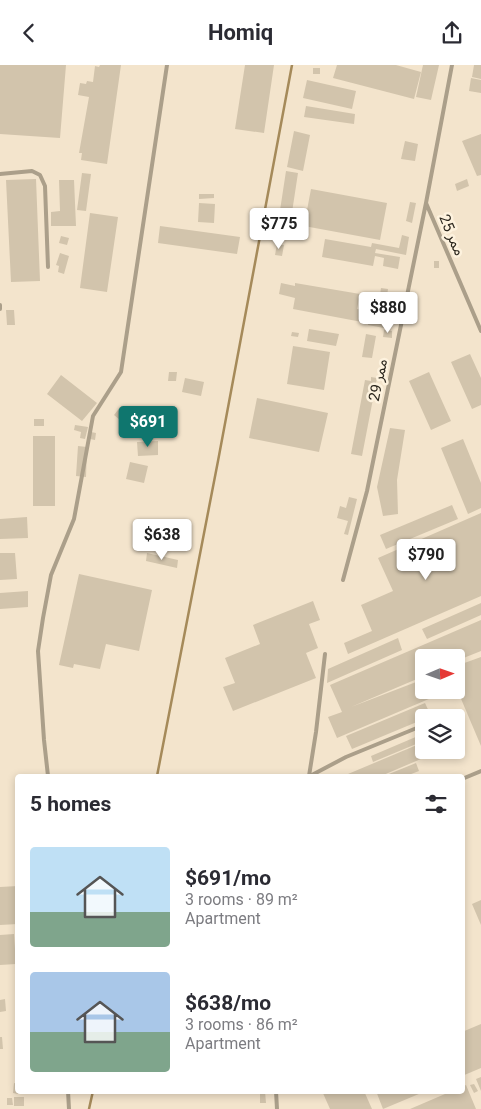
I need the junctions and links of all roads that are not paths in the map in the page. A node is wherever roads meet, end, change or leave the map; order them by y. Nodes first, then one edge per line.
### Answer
1 (167, 65) edge
2 (452, 65) edge
3 (0, 173) edge
4 (426, 203) junction
5 (48, 267) dead end
6 (0, 305) edge
7 (0, 309) edge
8 (481, 331) edge
9 (342, 580) dead end
10 (325, 654) dead end
11 (415, 729) edge
12 (481, 771) edge
13 (48, 774) edge
14 (310, 774) edge
15 (314, 774) edge
16 (465, 778) edge
17 (68, 1094) edge
18 (276, 1094) edge
19 (69, 1109) edge
20 (276, 1109) edge

1 - 13 lane
2 - 4 lane, ممر 29
3 - 5 lane
4 - 8 lane, ممر 25
4 - 9 lane, ممر 29
6 - 7 lane
10 - 14 lane
11 - 15 lane
12 - 16 lane
17 - 19 lane
18 - 20 lane

